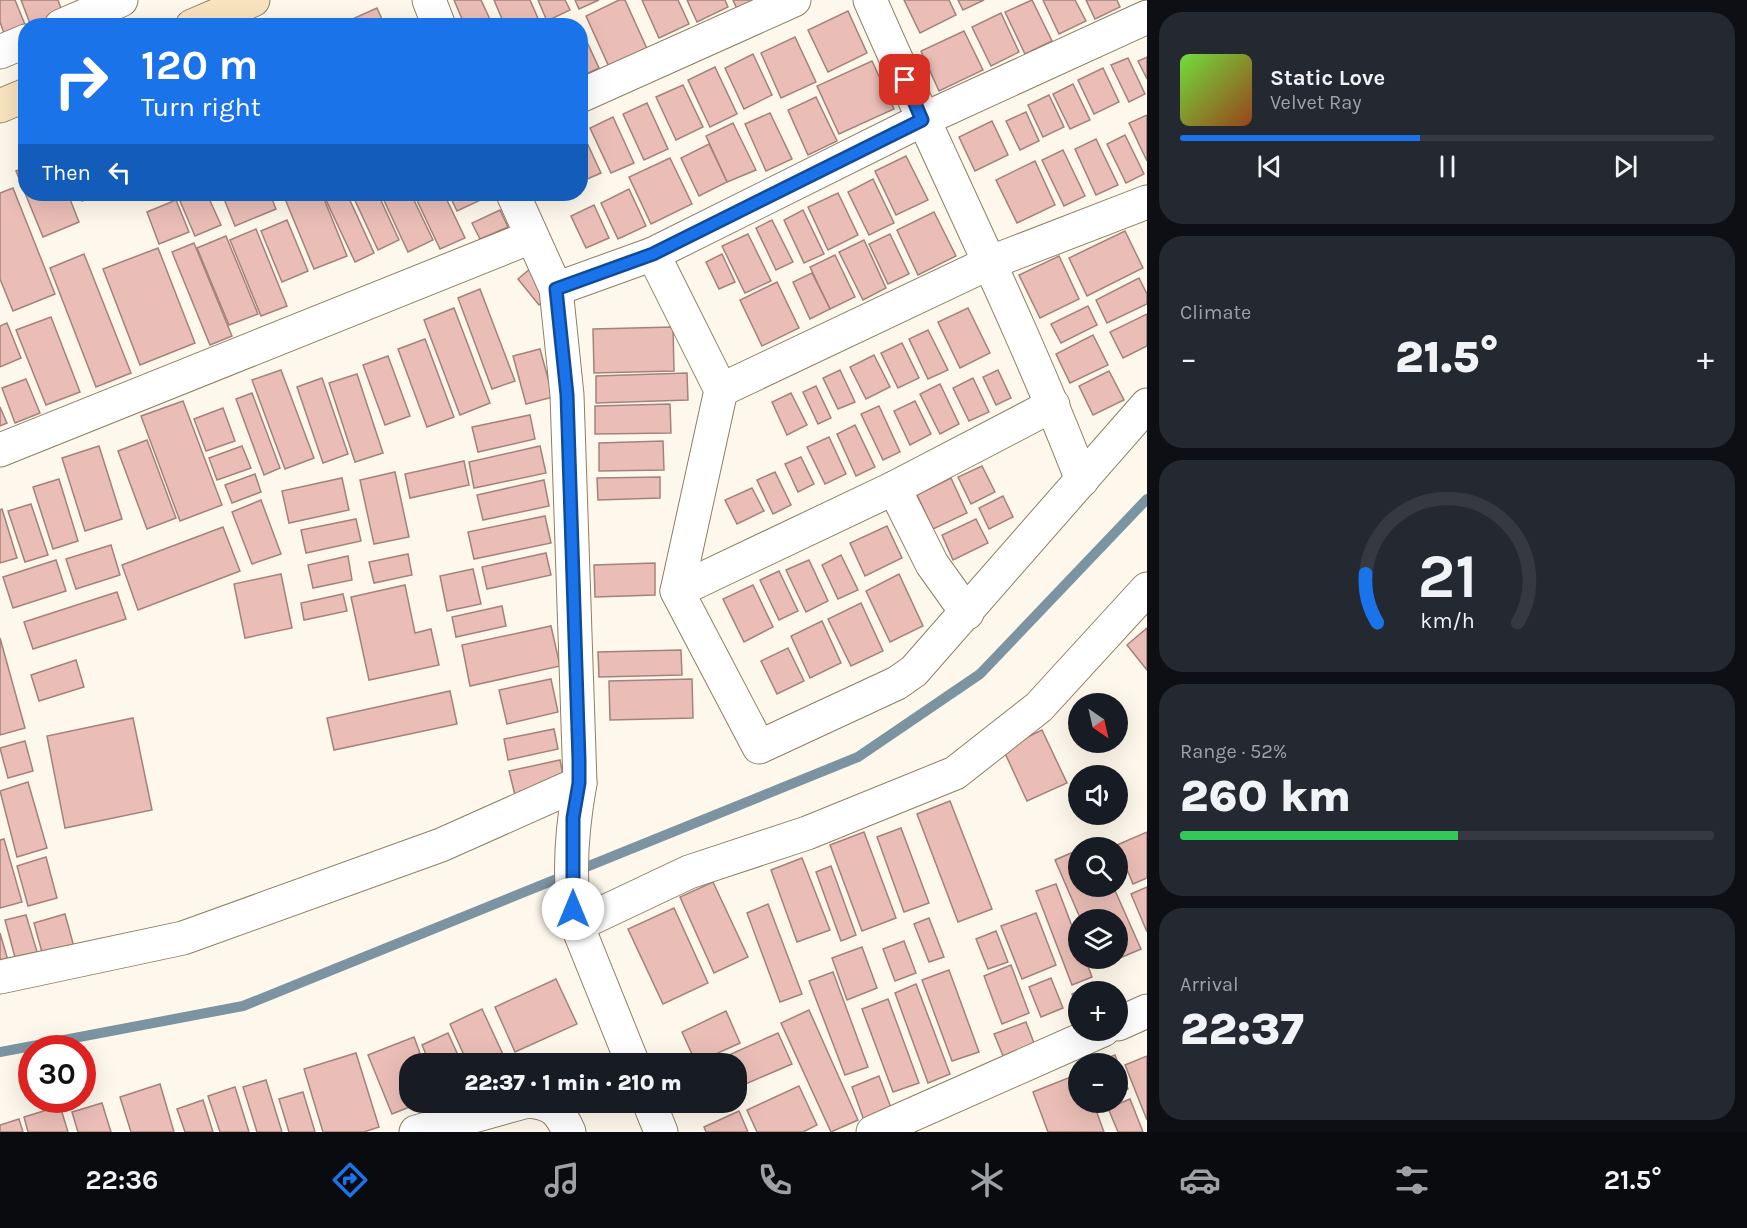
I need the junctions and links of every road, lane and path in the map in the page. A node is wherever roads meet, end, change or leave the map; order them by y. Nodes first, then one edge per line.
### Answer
1 (120, 0) edge
2 (253, 0) edge
3 (429, 0) edge
4 (794, 0) edge
5 (870, 0) edge
6 (79, 16) edge
7 (1147, 17) edge
8 (211, 18) edge
9 (436, 18) edge
10 (18, 44) edge
11 (0, 52) edge
12 (588, 92) edge
13 (18, 98) edge
14 (0, 106) edge
15 (922, 120) junction
16 (516, 201) edge
17 (1145, 209) edge
18 (531, 237) junction
19 (653, 254) junction
20 (989, 263) junction
21 (556, 289) junction
22 (721, 390) junction
23 (1053, 405) junction
24 (1147, 405) edge
25 (0, 450) edge
26 (1082, 480) junction
27 (894, 488) junction
28 (1147, 590) edge
29 (677, 591) junction
30 (967, 613) junction
31 (579, 783) junction
32 (575, 917) junction
33 (0, 977) edge
34 (1147, 1011) edge
35 (1128, 1020) edge
36 (1078, 1041) edge
37 (629, 1053) edge
38 (484, 1113) edge
39 (560, 1113) edge
40 (653, 1113) edge
41 (416, 1132) edge
42 (569, 1132) edge
43 (661, 1132) edge
44 (873, 1132) edge

1 - 6 street
2 - 8 street
3 - 9 street
4 - 12 street
5 - 15 street
7 - 15 street
10 - 11 street
13 - 14 street
15 - 19 street
15 - 20 street
16 - 18 street
17 - 20 street
18 - 21 street
18 - 25 street
19 - 21 street
19 - 22 street
20 - 22 street
20 - 23 street
21 - 31 street
22 - 29 street
23 - 26 street
23 - 27 street
24 - 26 street
26 - 30 street
27 - 29 street
27 - 30 street
28 - 32 street
29 - 30 street
31 - 32 street
31 - 33 street
32 - 37 street
34 - 35 street
36 - 44 street
38 - 41 street
39 - 42 street
40 - 43 street

